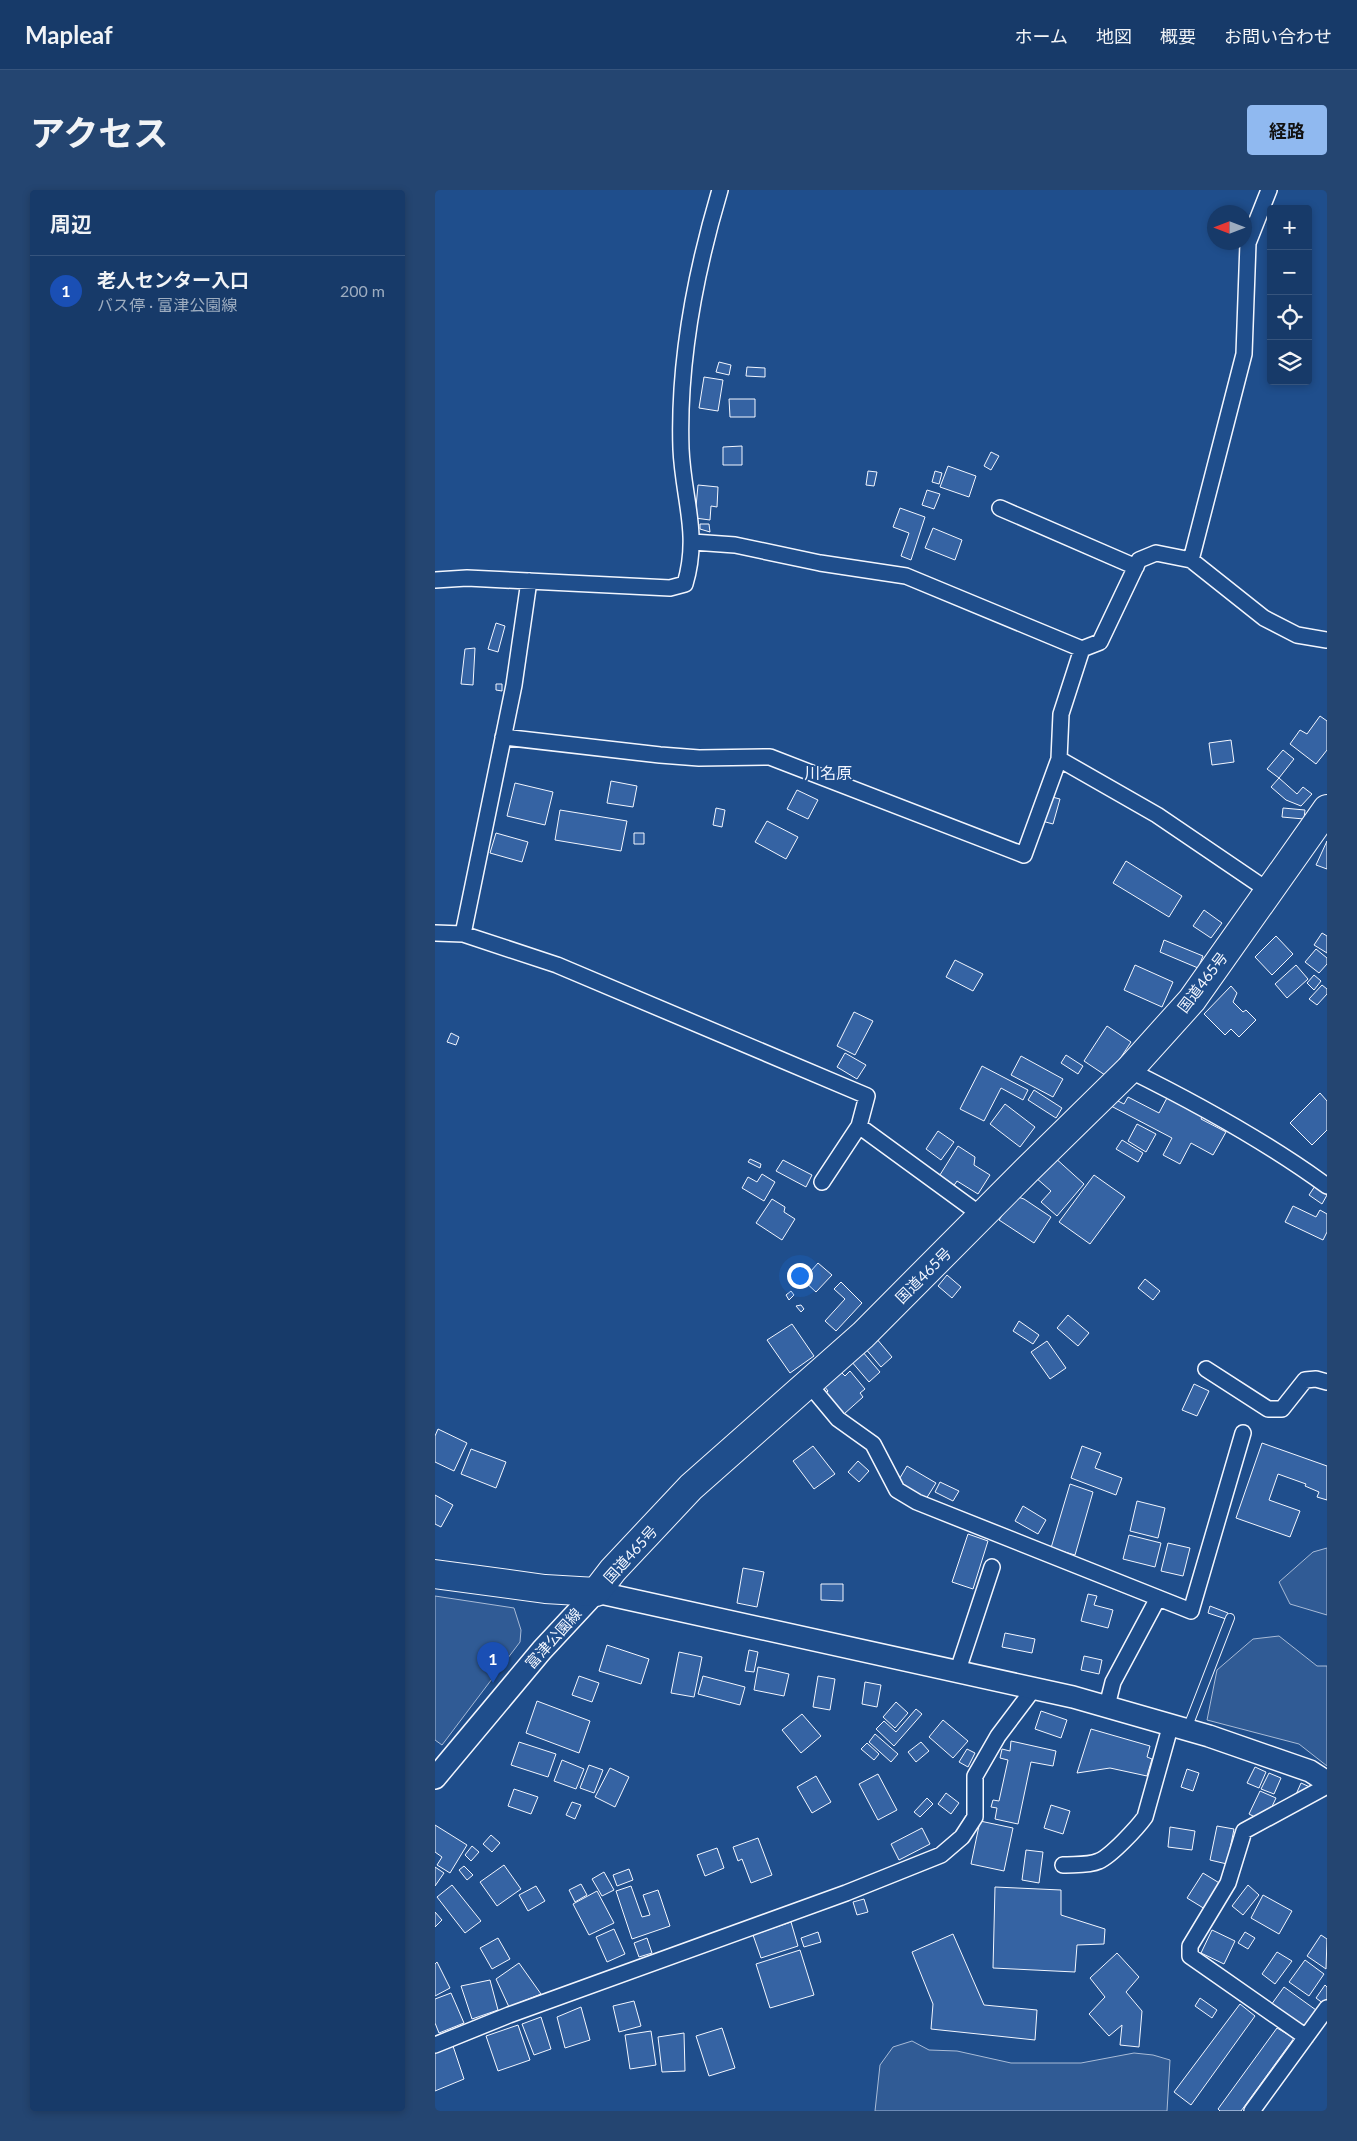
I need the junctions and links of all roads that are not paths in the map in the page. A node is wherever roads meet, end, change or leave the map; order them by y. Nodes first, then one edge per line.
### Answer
1 (720, 190) edge
2 (1269, 190) edge
3 (1000, 508) dead end
4 (693, 542) junction
5 (1191, 560) junction
6 (1136, 567) junction
7 (435, 580) edge
8 (529, 581) junction
9 (1327, 640) edge
10 (1082, 649) junction
11 (503, 737) junction
12 (1059, 759) junction
13 (1327, 809) edge
14 (1269, 891) junction
15 (435, 933) edge
16 (463, 934) junction
17 (1129, 1070) junction
18 (859, 1126) junction
19 (821, 1182) dead end
20 (1327, 1186) edge
21 (981, 1215) junction
22 (1207, 1369) dead end
23 (1327, 1382) edge
24 (808, 1383) junction
25 (1243, 1433) dead end
26 (992, 1567) dead end
27 (435, 1574) edge
28 (596, 1592) junction
29 (1158, 1598) junction
30 (1230, 1618) dead end
31 (958, 1670) junction
32 (1035, 1687) junction
33 (1107, 1706) junction
34 (1179, 1727) junction
35 (435, 1778) edge
36 (1327, 1782) edge
37 (1327, 1786) edge
38 (1063, 1865) dead end
39 (1327, 2008) edge
40 (1306, 2037) junction
41 (435, 2045) edge
42 (1252, 2111) edge

1 - 4 street
2 - 5 street
3 - 6 street
4 - 8 street
4 - 10 street
5 - 6 street
5 - 9 street
6 - 10 street
7 - 8 street
8 - 11 street
10 - 12 street
11 - 12 street
11 - 16 street
12 - 14 street
13 - 14 highway, 国道465号
14 - 17 highway, 国道465号
15 - 16 street
16 - 18 street
17 - 20 street
17 - 21 highway, 国道465号
18 - 19 street
18 - 21 street
21 - 24 highway, 国道465号
22 - 23 street
24 - 28 highway, 国道465号
24 - 29 street
25 - 29 street
26 - 31 street
27 - 28 highway, 国道465号
28 - 31 street
28 - 35 street, 富津公園線
29 - 33 street
30 - 34 lane
31 - 32 street
32 - 33 street
32 - 41 street
33 - 34 street
34 - 36 street
34 - 38 street
37 - 40 street
39 - 40 street
40 - 42 street

